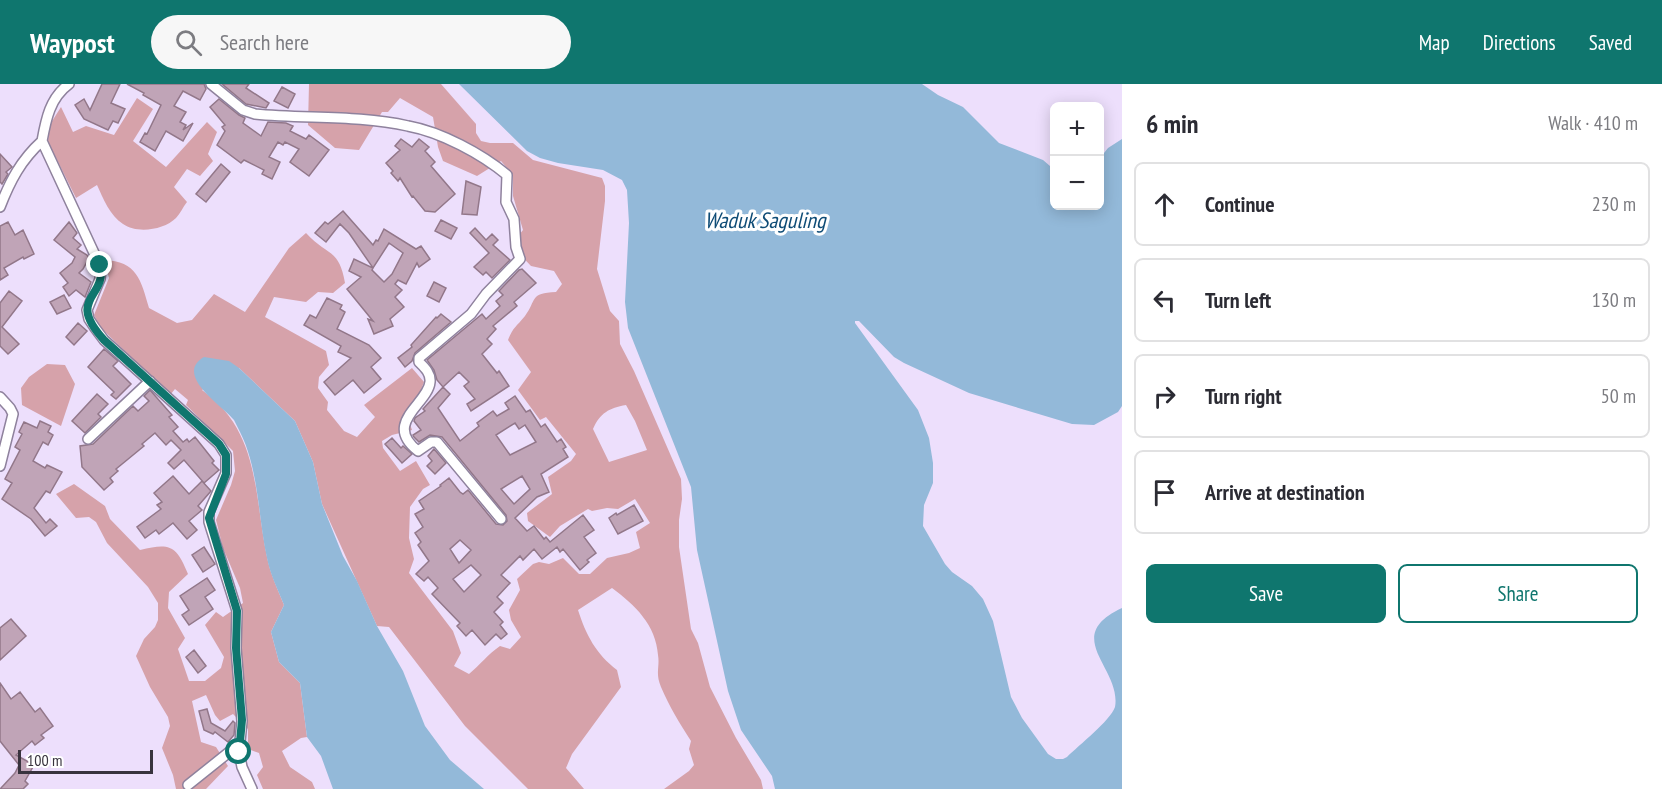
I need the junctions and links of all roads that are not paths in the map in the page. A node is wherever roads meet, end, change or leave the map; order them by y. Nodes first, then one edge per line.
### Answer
1 (69, 84) edge
2 (211, 84) edge
3 (42, 141) junction
4 (0, 207) edge
5 (150, 381) junction
6 (0, 397) edge
7 (88, 439) dead end
8 (0, 466) edge
9 (501, 519) dead end
10 (238, 745) junction
11 (188, 785) dead end
12 (252, 789) edge

1 - 3 street
2 - 9 street
3 - 4 street
3 - 5 street
5 - 7 street
5 - 10 street
6 - 8 street
10 - 11 street
10 - 12 street

